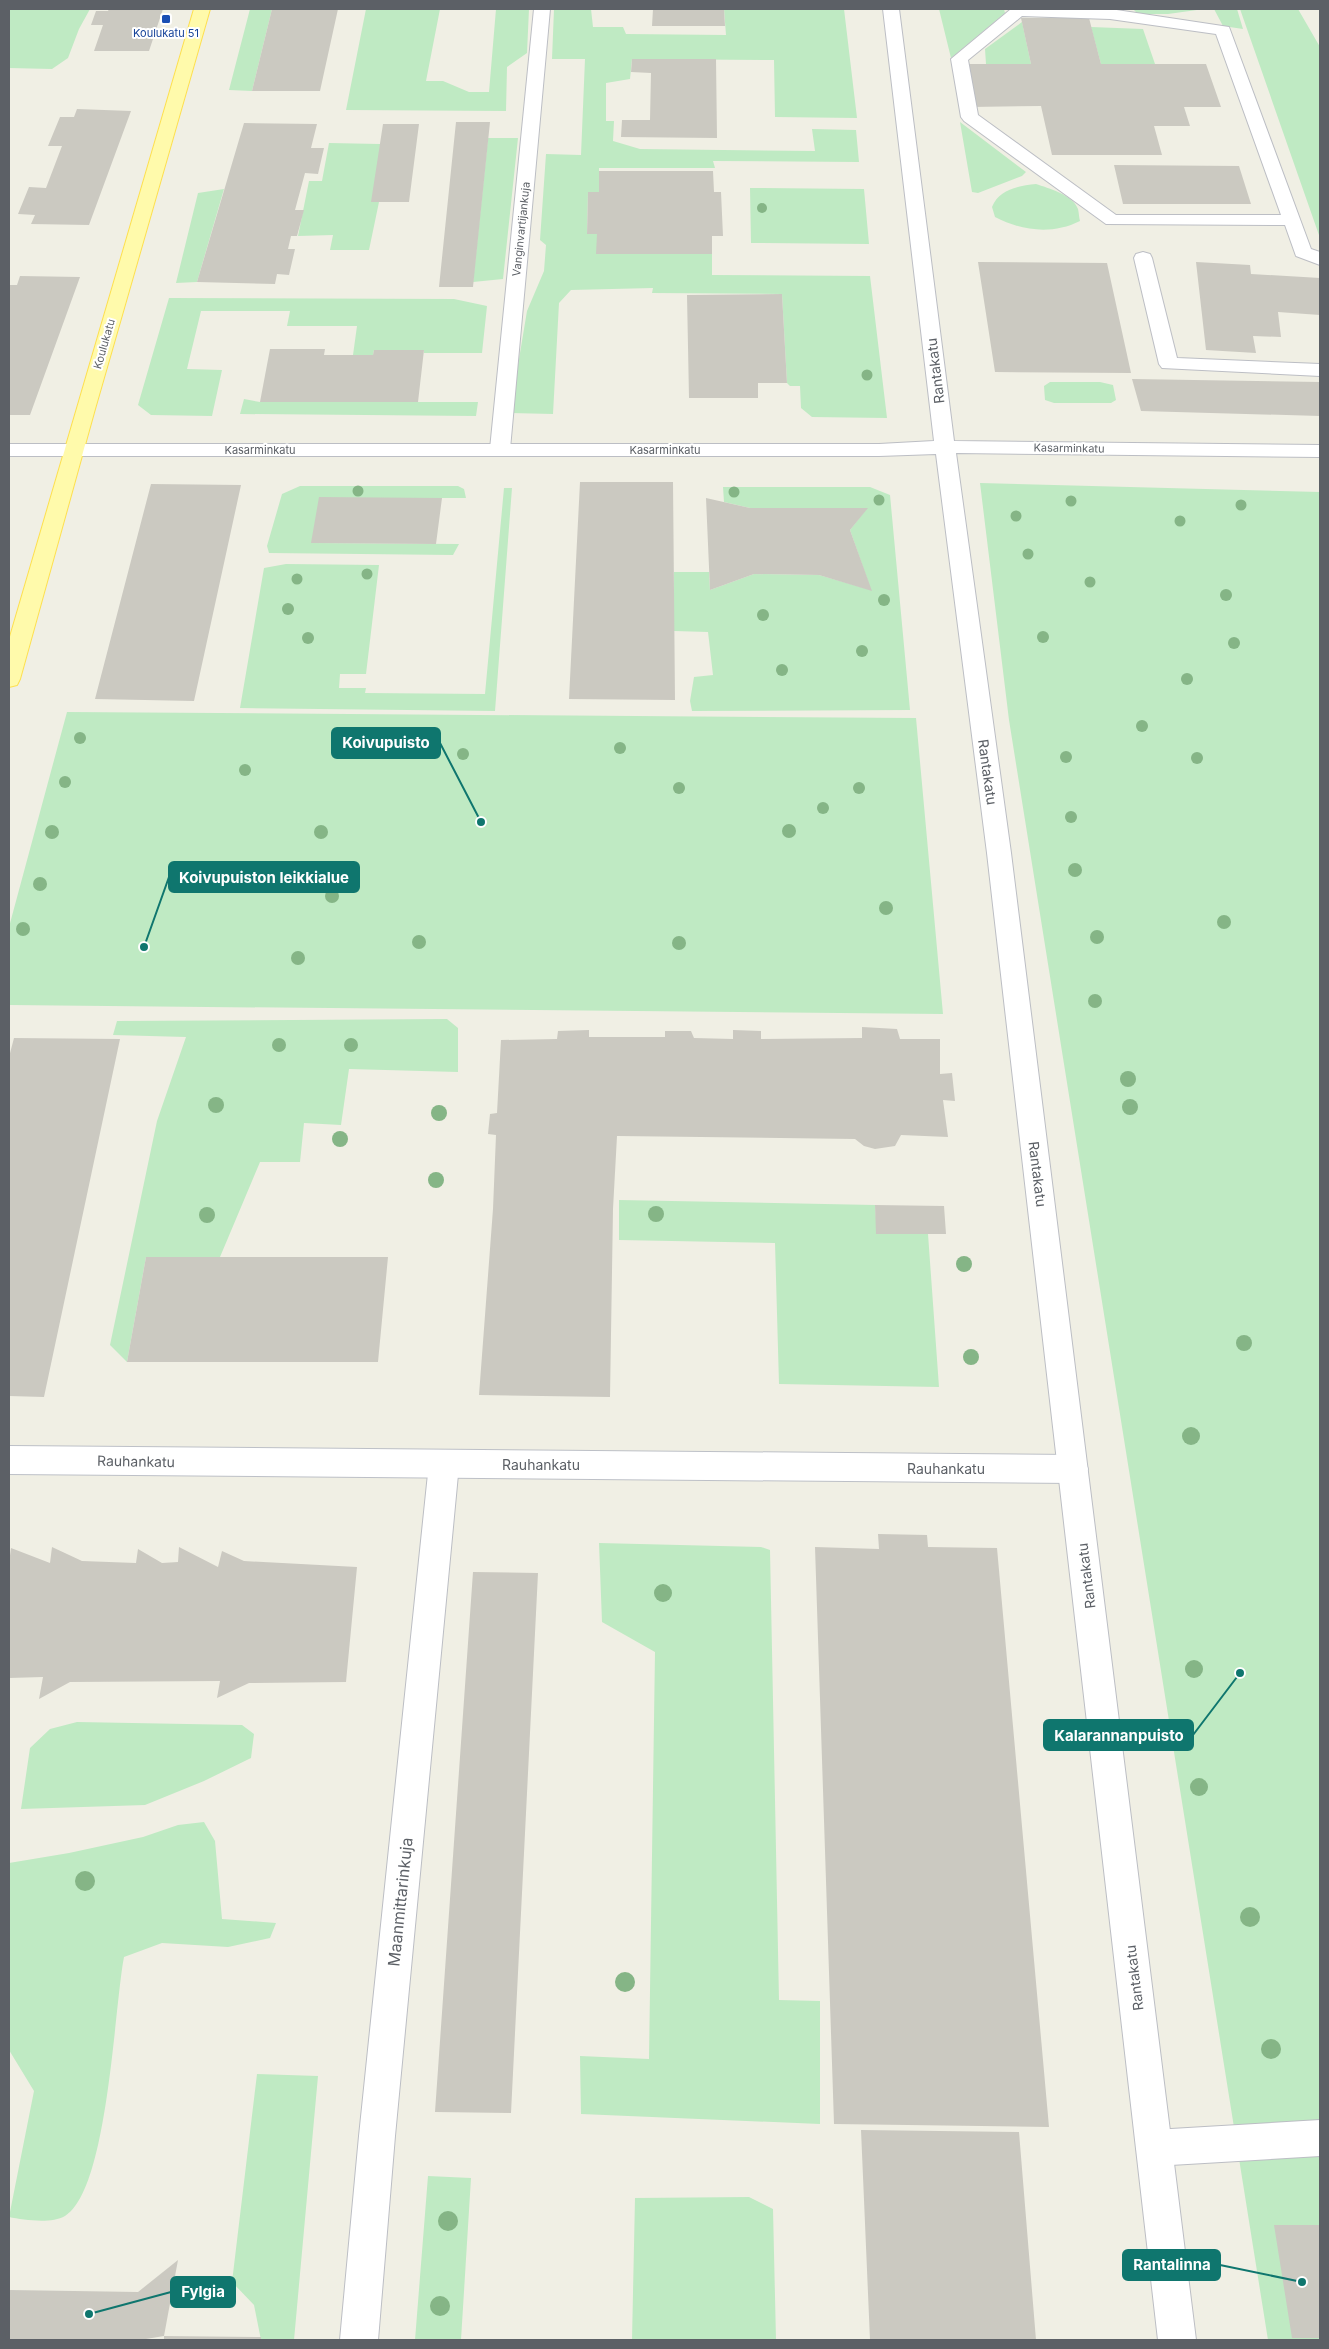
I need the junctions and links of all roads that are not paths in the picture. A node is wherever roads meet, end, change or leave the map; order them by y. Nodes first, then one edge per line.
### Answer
1 (202, 9) edge
2 (542, 9) edge
3 (891, 9) edge
4 (1292, 220) junction
5 (1143, 258) dead end
6 (1320, 259) edge
7 (1320, 370) edge
8 (945, 447) junction
9 (500, 449) junction
10 (9, 450) edge
11 (75, 450) junction
12 (1320, 451) edge
13 (9, 679) edge
14 (9, 1460) edge
15 (444, 1464) junction
16 (1073, 1469) junction
17 (1320, 2138) edge
18 (1154, 2148) junction
19 (359, 2340) edge
20 (1177, 2340) edge

1 - 11 main road, Koulukatu
2 - 9 street, Vanginvartijankuja
3 - 8 street, Rantakatu
4 - 4 street
4 - 6 street
5 - 7 street
8 - 9 street, Kasarminkatu
8 - 12 street, Kasarminkatu
8 - 16 street, Rantakatu
9 - 11 street, Kasarminkatu
10 - 11 street, Kasarminkatu
11 - 13 main road, Koulukatu
14 - 15 street, Rauhankatu
15 - 16 street, Rauhankatu
15 - 19 street, Maanmittarinkuja
16 - 18 street, Rantakatu
17 - 18 street
18 - 20 street, Rantakatu

